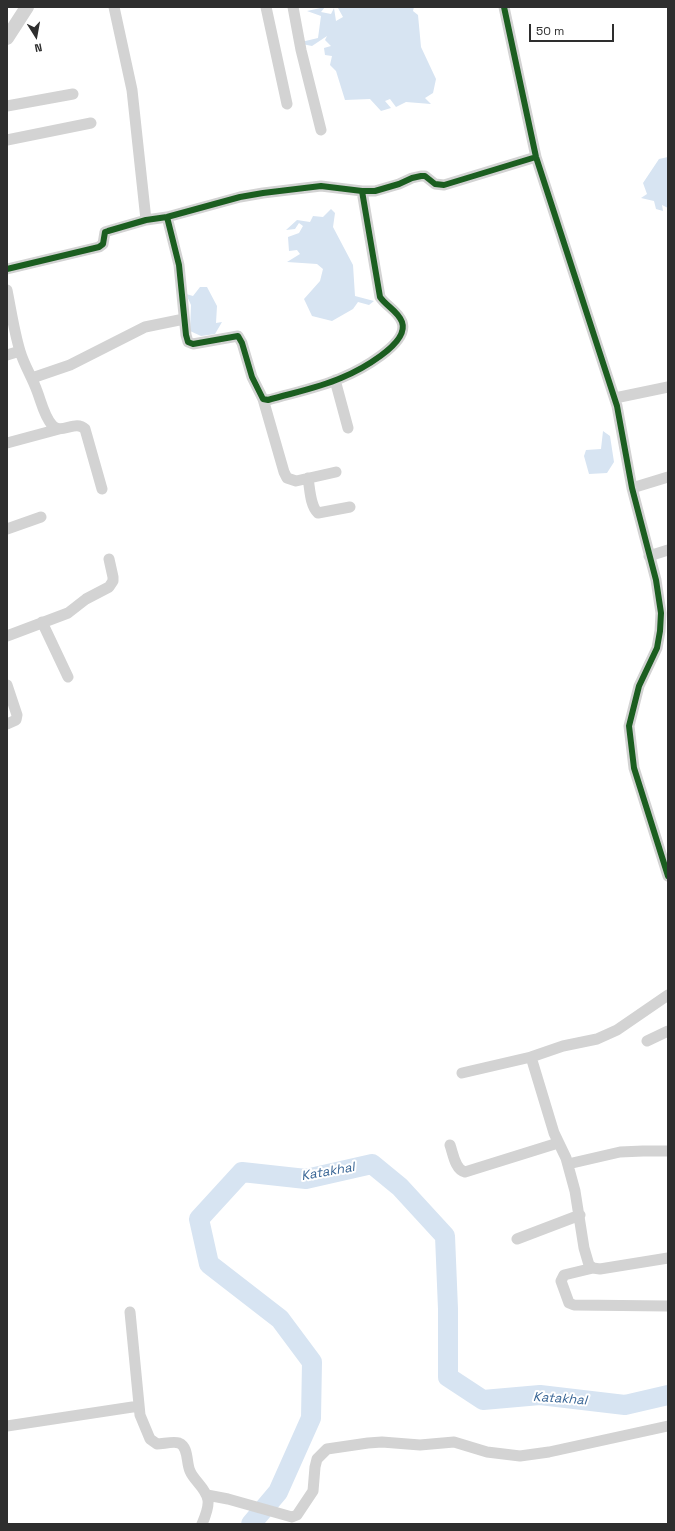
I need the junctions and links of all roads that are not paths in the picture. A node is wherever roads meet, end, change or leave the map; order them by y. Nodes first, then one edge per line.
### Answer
1 (27, 7) edge
2 (114, 7) edge
3 (266, 7) edge
4 (293, 7) edge
5 (504, 7) edge
6 (7, 38) edge
7 (73, 94) dead end
8 (287, 104) dead end
9 (7, 106) edge
10 (91, 123) dead end
11 (321, 130) dead end
12 (7, 140) edge
13 (536, 157) junction
14 (362, 191) junction
15 (167, 217) junction
16 (146, 220) junction
17 (7, 269) edge
18 (7, 290) edge
19 (184, 319) junction
20 (20, 351) junction
21 (7, 355) edge
22 (32, 378) junction
23 (335, 380) junction
24 (668, 387) edge
25 (615, 398) junction
26 (263, 399) junction
27 (348, 428) dead end
28 (58, 429) junction
29 (7, 443) edge
30 (336, 472) dead end
31 (668, 477) edge
32 (308, 478) junction
33 (632, 488) junction
34 (102, 489) dead end
35 (350, 507) dead end
36 (41, 517) dead end
37 (7, 529) edge
38 (668, 550) edge
39 (650, 556) junction
40 (110, 559) dead end
41 (42, 622) junction
42 (7, 636) edge
43 (68, 677) dead end
44 (7, 686) edge
45 (7, 724) edge
46 (668, 876) edge
47 (668, 995) edge
48 (668, 1031) edge
49 (647, 1040) dead end
50 (531, 1057) junction
51 (462, 1073) dead end
52 (558, 1143) junction
53 (450, 1145) dead end
54 (668, 1151) edge
55 (568, 1164) junction
56 (580, 1215) junction
57 (516, 1239) dead end
58 (668, 1258) edge
59 (593, 1268) junction
60 (668, 1306) edge
61 (130, 1312) dead end
62 (139, 1406) junction
63 (7, 1426) edge
64 (668, 1426) edge
65 (207, 1496) junction
66 (202, 1524) edge

1 - 6 street
2 - 16 street
3 - 8 street
4 - 11 street
5 - 13 street
7 - 9 street
10 - 12 street
13 - 14 street
13 - 25 street
14 - 15 street
14 - 23 street
15 - 16 street
15 - 19 street
16 - 17 street
18 - 20 street
19 - 22 street
19 - 26 street
20 - 21 street
20 - 22 street
22 - 28 street
23 - 26 street
23 - 27 street
24 - 25 street
25 - 33 street
26 - 32 street
28 - 29 street
28 - 34 street
30 - 32 street
31 - 33 street
32 - 35 street
33 - 39 street
36 - 37 street
38 - 39 street
39 - 46 street
40 - 41 street
41 - 42 street
41 - 43 street
44 - 45 street
47 - 50 street
48 - 49 street
50 - 51 street
50 - 52 street
52 - 53 street
52 - 55 street
54 - 55 street
55 - 56 street
56 - 57 street
56 - 59 street
58 - 59 street
59 - 60 street
61 - 62 street
62 - 63 street
62 - 65 street
64 - 65 street
65 - 66 street

